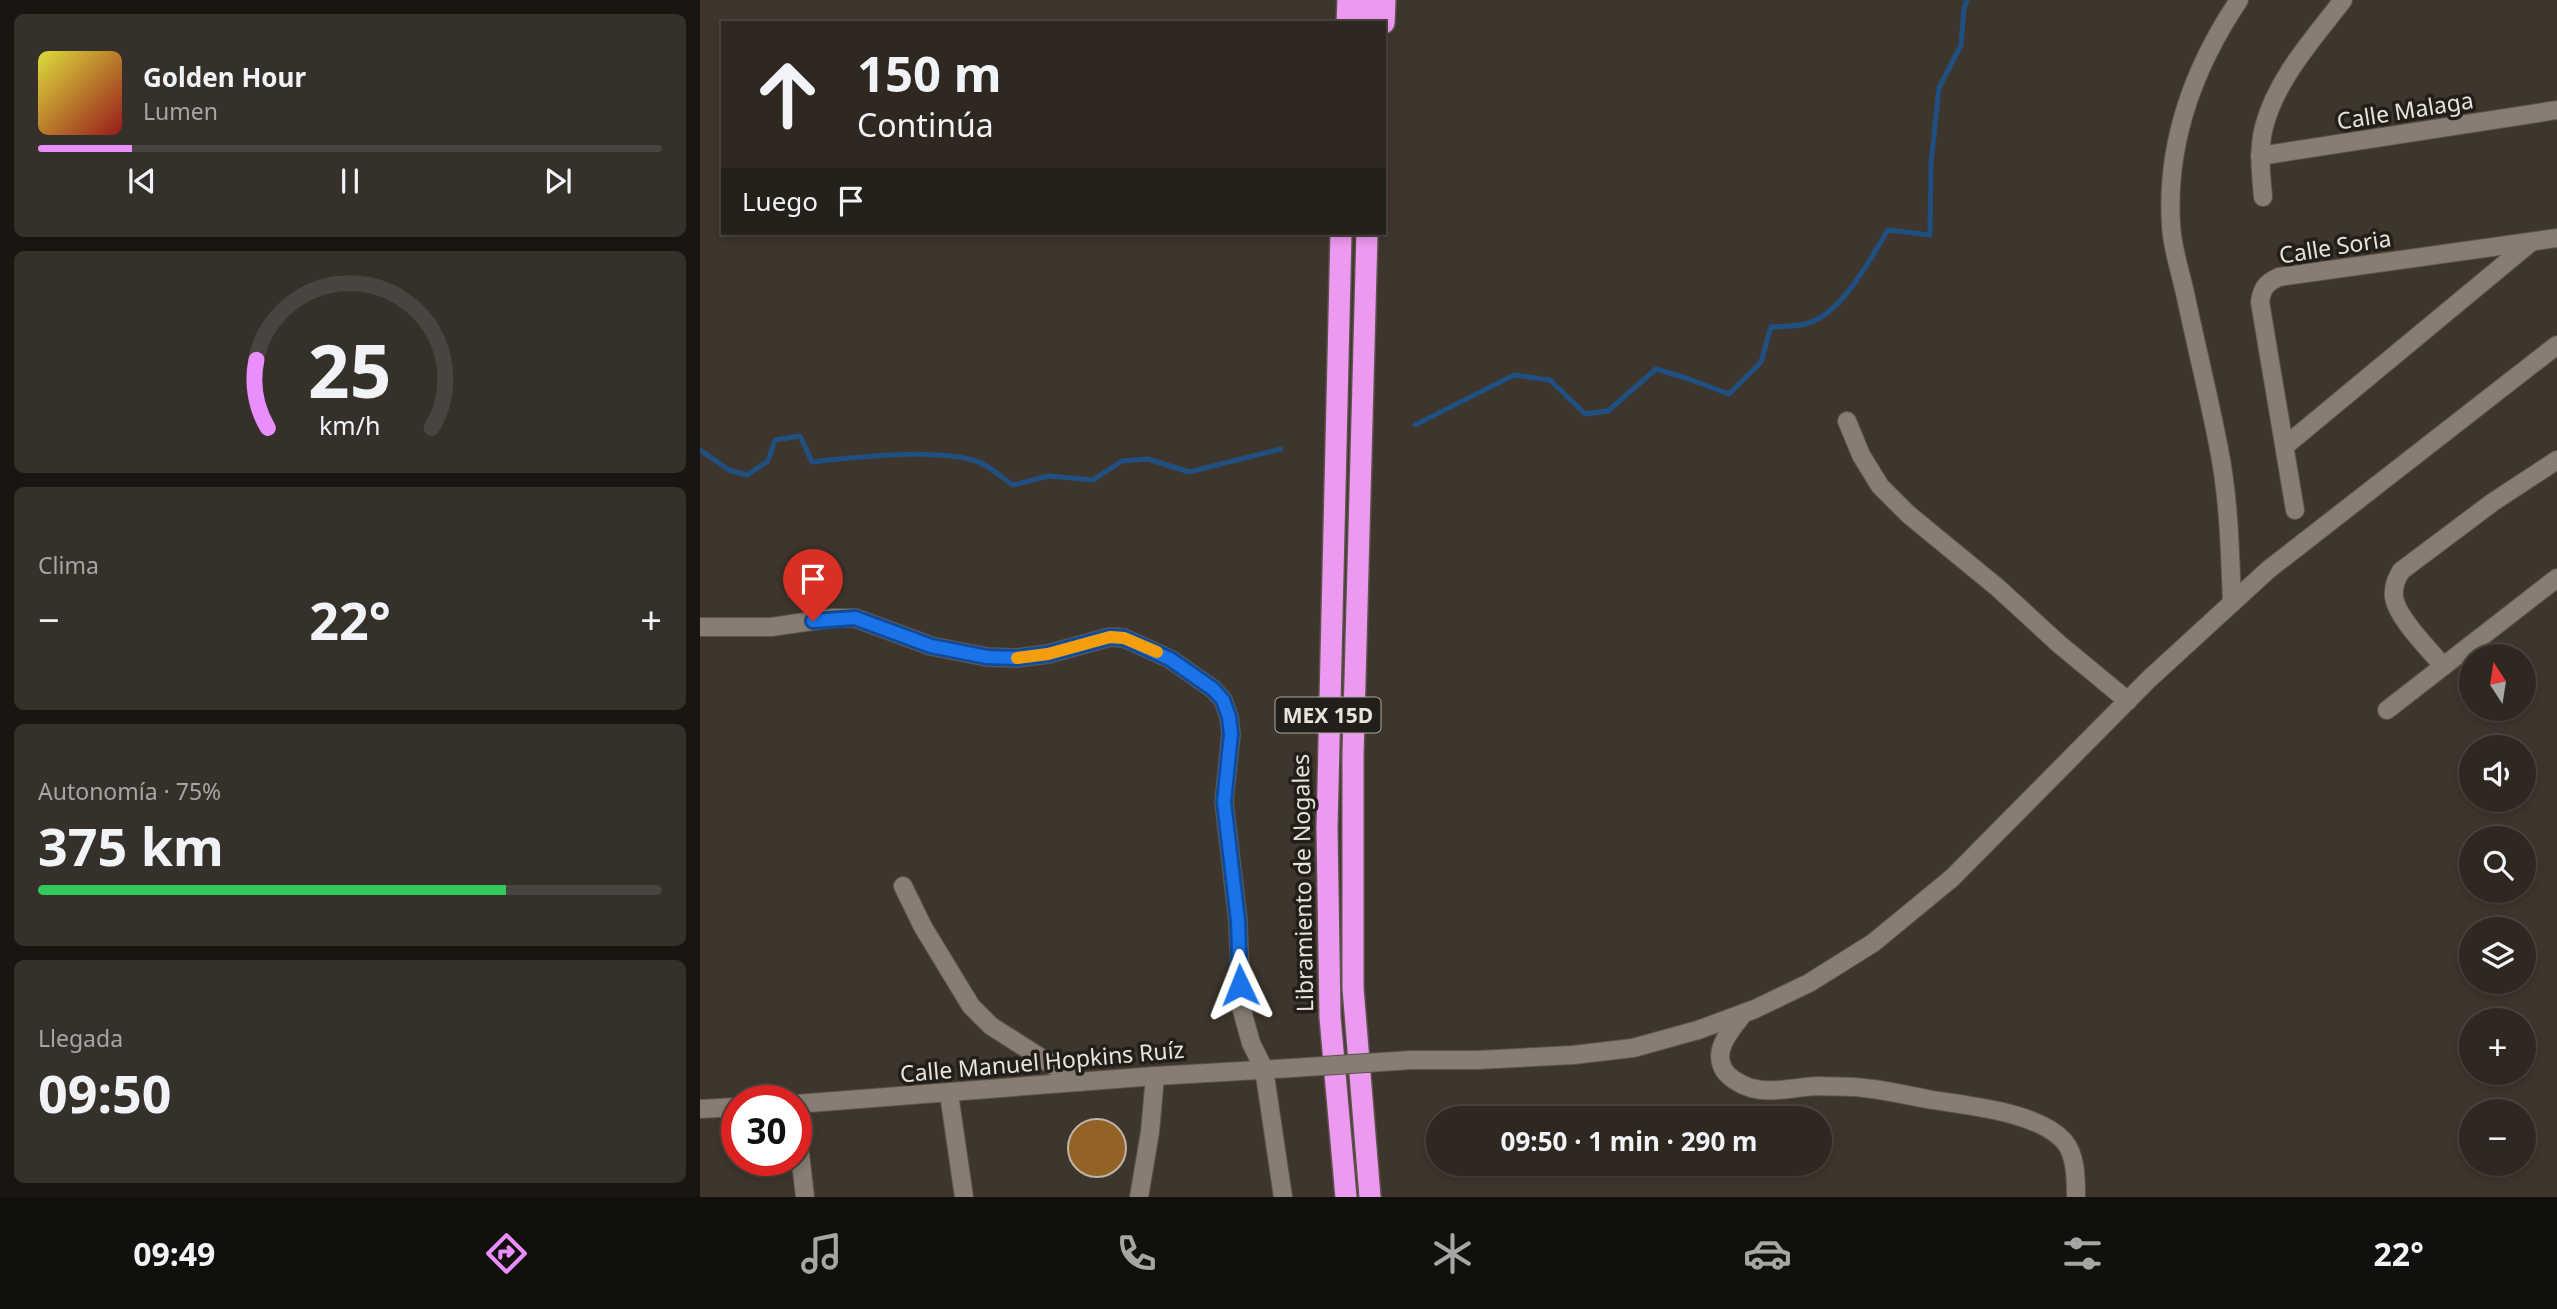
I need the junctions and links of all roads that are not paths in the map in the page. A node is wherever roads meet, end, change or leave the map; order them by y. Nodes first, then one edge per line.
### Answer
1 (1348, 0) edge
2 (1366, 0) edge
3 (1376, 0) edge
4 (1385, 0) edge
5 (2239, 0) edge
6 (2343, 0) edge
7 (1347, 21) edge
8 (1366, 21) edge
9 (1375, 21) edge
10 (1384, 21) edge
11 (2557, 110) edge
12 (2260, 156) junction
13 (2263, 197) dead end
14 (1341, 235) edge
15 (1368, 235) edge
16 (2557, 238) edge
17 (2532, 241) junction
18 (2557, 345) edge
19 (1847, 421) dead end
20 (2285, 446) junction
21 (2557, 460) edge
22 (2295, 510) dead end
23 (2557, 578) edge
24 (2232, 603) junction
25 (700, 627) edge
26 (2442, 666) junction
27 (2128, 701) junction
28 (2387, 710) dead end
29 (903, 886) dead end
30 (1743, 1014) junction
31 (1264, 1069) junction
32 (1155, 1076) junction
33 (1079, 1082) junction
34 (949, 1094) junction
35 (812, 1103) edge
36 (721, 1108) edge
37 (700, 1109) edge
38 (803, 1176) edge
39 (805, 1197) edge
40 (964, 1197) edge
41 (1139, 1197) edge
42 (1283, 1197) edge
43 (1346, 1197) edge
44 (1370, 1197) edge
45 (2076, 1197) edge

1 - 7 highway
2 - 8 highway
3 - 9 highway
4 - 10 highway
5 - 24 street
6 - 12 street
11 - 12 street, Calle Malaga
12 - 13 street
14 - 43 highway, Libramiento de Nogales / MEX 15D
15 - 44 highway, MEX 15D
16 - 17 street, Calle Soria
17 - 20 street
17 - 20 street, Calle Soria
18 - 24 street, Calle Manuel Hopkins Ruíz
19 - 27 street
20 - 22 street, Calle Soria
21 - 26 street
23 - 26 street
24 - 27 street, Calle Manuel Hopkins Ruíz
25 - 31 street
26 - 28 street
27 - 30 street, Calle Manuel Hopkins Ruíz
29 - 33 street
30 - 31 street, Calle Manuel Hopkins Ruíz, bridge
30 - 45 street
31 - 32 street, Calle Manuel Hopkins Ruíz
31 - 42 street
32 - 33 street, Calle Manuel Hopkins Ruíz
32 - 41 street
33 - 34 street, Calle Manuel Hopkins Ruíz
34 - 35 street, Calle Manuel Hopkins Ruíz
34 - 40 street
36 - 37 street
38 - 39 street

